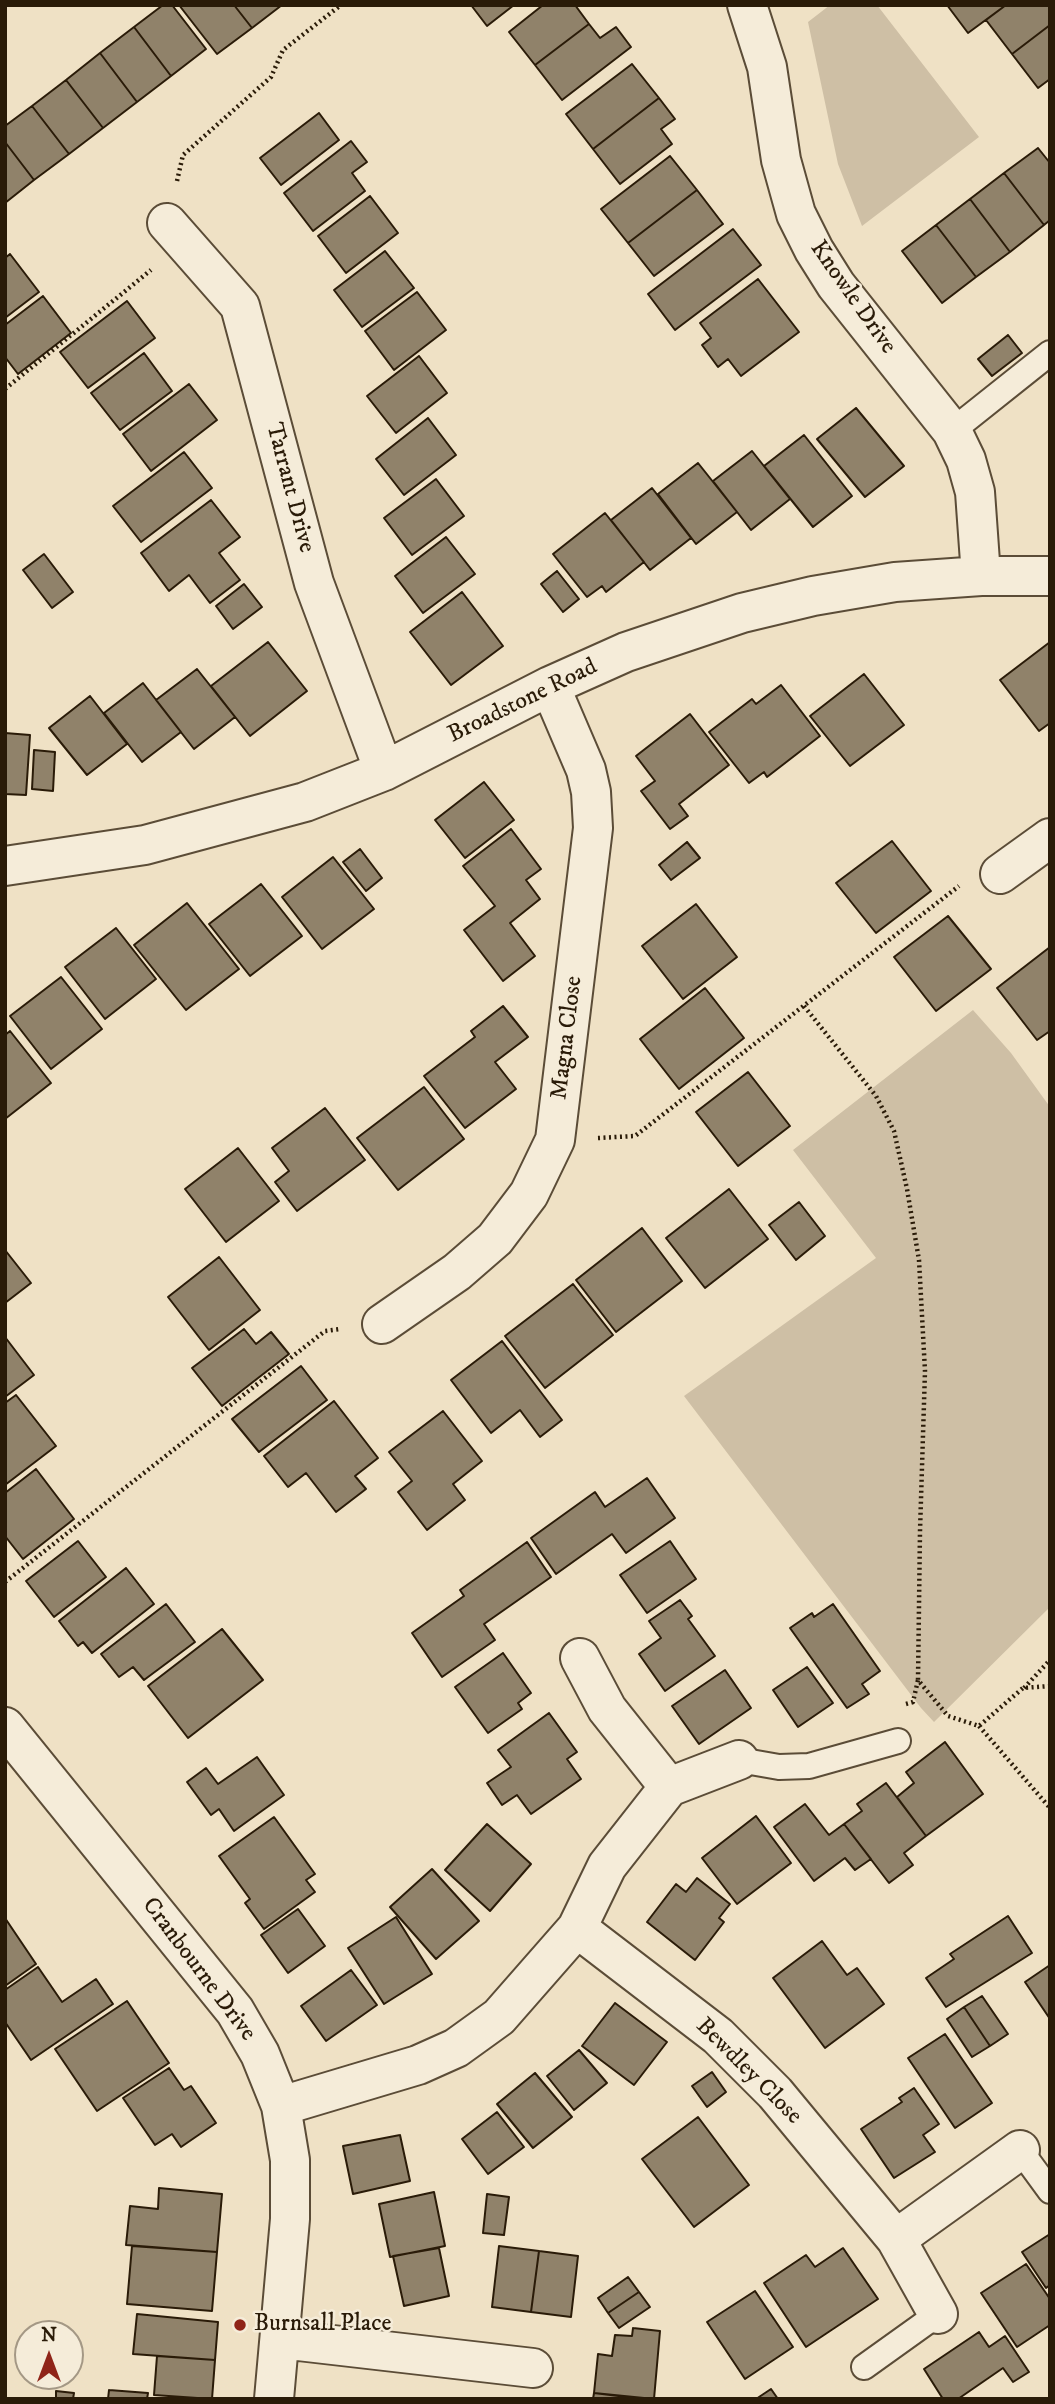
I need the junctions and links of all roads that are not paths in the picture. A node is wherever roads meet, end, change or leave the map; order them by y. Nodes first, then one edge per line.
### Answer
1 (747, 5) edge
2 (176, 233) road end
3 (1050, 353) edge
4 (952, 431) junction
5 (981, 576) junction
6 (1050, 576) edge
7 (551, 686) junction
8 (384, 771) junction
9 (1050, 838) edge
10 (5, 866) edge
11 (1000, 874) road end
12 (382, 1324) road end
13 (580, 1658) dead end
14 (5, 1727) edge
15 (898, 1741) dead end
16 (739, 1760) joint
17 (669, 1787) junction
18 (577, 1928) junction
19 (281, 2106) junction
20 (1020, 2150) joint
21 (1050, 2191) edge
22 (896, 2239) junction
23 (938, 2314) joint
24 (281, 2339) junction
25 (864, 2367) dead end
26 (534, 2368) dead end
27 (274, 2399) edge

1 - 4 street, Knowle Drive
2 - 8 street, Tarrant Drive
3 - 4 lane
4 - 5 street, Knowle Drive
5 - 6 street, Broadstone Road
5 - 7 street, Broadstone Road
7 - 8 street, Broadstone Road
7 - 12 street, Magna Close
8 - 10 street, Broadstone Road
9 - 11 street
13 - 17 street
14 - 19 street, Cranbourne Drive
15 - 16 lane
16 - 17 street
17 - 18 street
18 - 19 street
18 - 22 street, Bewdley Close
19 - 24 street, Cranbourne Drive
20 - 21 lane
20 - 22 street
22 - 23 street, Bewdley Close
23 - 25 lane
24 - 26 street
24 - 27 street, Cranbourne Drive

